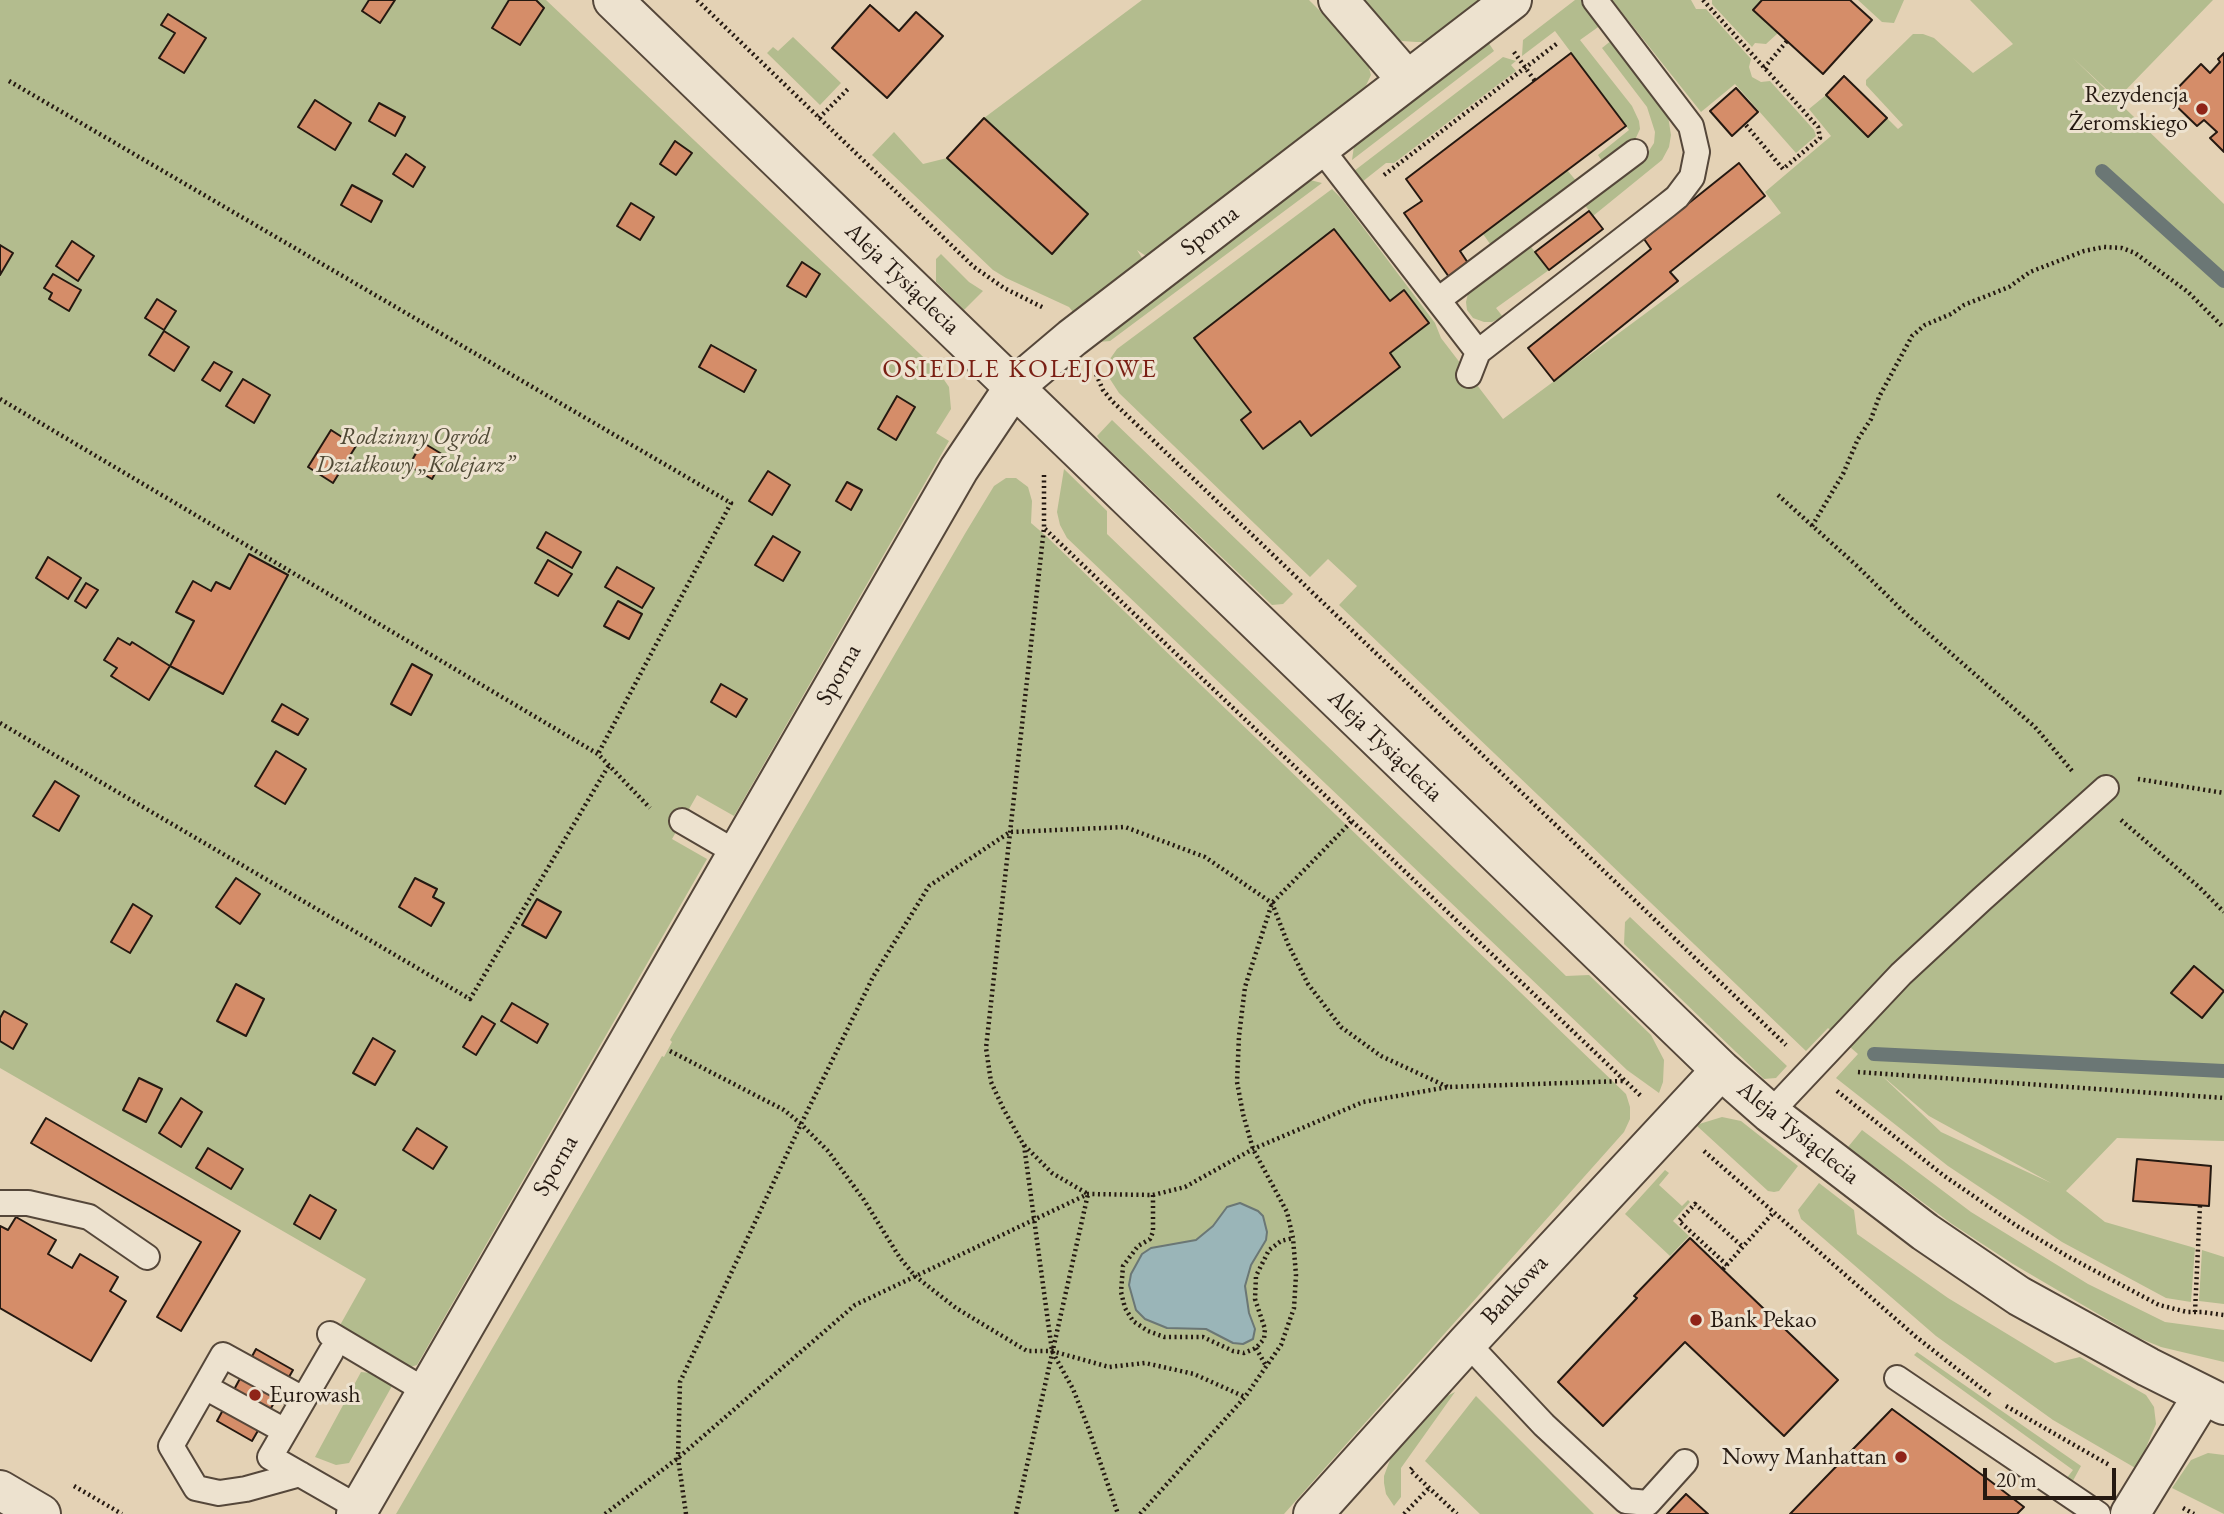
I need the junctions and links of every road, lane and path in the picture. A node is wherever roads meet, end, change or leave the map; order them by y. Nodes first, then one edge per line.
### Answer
1 (613, 0) edge
2 (697, 0) edge
3 (1338, 0) edge
4 (1512, 0) edge
5 (1595, 0) edge
6 (1703, 0) edge
7 (1787, 41) dead end
8 (1559, 42) dead end
9 (1519, 58) dead end
10 (1525, 68) junction
11 (1764, 68) junction
12 (1407, 80) junction
13 (9, 81) dead end
14 (1535, 81) dead end
15 (848, 89) dead end
16 (819, 118) junction
17 (1745, 124) dead end
18 (1319, 146) junction
19 (1635, 152) dead end
20 (1357, 197) junction
21 (1438, 300) junction
22 (1049, 313) dead end
23 (2224, 328) edge
24 (1478, 352) junction
25 (1095, 368) dead end
26 (1469, 375) dead end
27 (1014, 387) junction
28 (0, 399) edge
29 (1045, 471) dead end
30 (1778, 495) dead end
31 (1812, 526) junction
32 (1044, 528) junction
33 (0, 723) edge
34 (598, 754) junction
35 (609, 765) junction
36 (2101, 793) junction
37 (2224, 793) edge
38 (654, 812) dead end
39 (682, 821) dead end
40 (1352, 821) junction
41 (1010, 832) junction
42 (737, 852) junction
43 (1272, 902) junction
44 (2224, 912) edge
45 (662, 1047) dead end
46 (1812, 1069) junction
47 (1721, 1070) junction
48 (1448, 1087) junction
49 (2224, 1098) edge
50 (1770, 1113) junction
51 (801, 1125) junction
52 (1023, 1144) junction
53 (1698, 1146) dead end
54 (1253, 1149) junction
55 (1088, 1194) junction
56 (1153, 1195) junction
57 (0, 1203) edge
58 (2200, 1205) dead end
59 (1774, 1212) junction
60 (1035, 1218) junction
61 (1293, 1238) junction
62 (1743, 1247) junction
63 (147, 1257) dead end
64 (915, 1276) junction
65 (2195, 1312) junction
66 (2224, 1315) edge
67 (1466, 1343) junction
68 (1256, 1348) junction
69 (1052, 1351) junction
70 (1266, 1366) junction
71 (1897, 1378) dead end
72 (205, 1387) junction
73 (426, 1391) junction
74 (1245, 1397) junction
75 (303, 1399) junction
76 (2214, 1400) edge
77 (285, 1431) junction
78 (678, 1458) junction
79 (1685, 1462) dead end
80 (2118, 1471) dead end
81 (300, 1474) junction
82 (0, 1490) edge
83 (1326, 1500) edge
84 (358, 1511) edge
85 (41, 1514) edge
86 (606, 1514) edge
87 (686, 1514) edge
88 (1016, 1514) edge
89 (1118, 1514) edge
90 (1140, 1514) edge
91 (1404, 1514) edge
92 (1457, 1514) edge
93 (2098, 1514) edge
94 (2130, 1514) edge

1 - 27 street, Aleja Tysiąclecia
2 - 16 path
3 - 12 street
4 - 12 street, Sporna
5 - 24 lane
6 - 11 path
7 - 11 path
8 - 10 path
9 - 10 path
10 - 14 path
10 - 20 path
11 - 17 path
12 - 18 street, Sporna
13 - 34 path
15 - 16 path
16 - 22 path
18 - 20 lane
18 - 27 street, Sporna
19 - 21 lane
20 - 21 lane
21 - 24 lane
23 - 31 path
24 - 26 lane
25 - 46 path
27 - 42 street, Sporna
27 - 47 street, Aleja Tysiąclecia
28 - 34 path
29 - 32 path
30 - 31 path
31 - 36 path
32 - 40 path
32 - 41 path
33 - 35 path
34 - 35 path
35 - 38 path
36 - 37 path
36 - 44 path
36 - 46 lane
39 - 42 lane
40 - 43 path
40 - 48 path
41 - 43 path
41 - 51 path
41 - 52 path
42 - 73 street, Sporna
43 - 48 path
43 - 54 path
45 - 51 path
46 - 49 path
46 - 50 lane
46 - 65 path
47 - 50 street, Aleja Tysiąclecia
47 - 67 street, Bankowa
48 - 54 path
50 - 76 street, Aleja Tysiąclecia
51 - 64 path
51 - 78 path
52 - 55 path
52 - 60 path
53 - 59 path
54 - 56 path
54 - 61 path
55 - 56 path
55 - 60 path
55 - 69 path
56 - 68 path
57 - 63 lane
58 - 65 path
59 - 62 path
59 - 80 path
60 - 64 path
60 - 69 path
61 - 68 path
61 - 70 path
62 - 62 path
64 - 69 path
64 - 78 path
65 - 66 path
67 - 79 lane
67 - 83 street, Bankowa
68 - 70 path
69 - 74 path
69 - 88 path
69 - 89 path
70 - 74 path
71 - 93 lane
72 - 75 lane
72 - 77 lane
72 - 81 lane
73 - 75 lane
73 - 84 street, Sporna
74 - 90 path
75 - 77 lane
76 - 94 street
77 - 81 lane
78 - 86 path
78 - 87 path
81 - 84 lane
82 - 85 street
91 - 92 path

